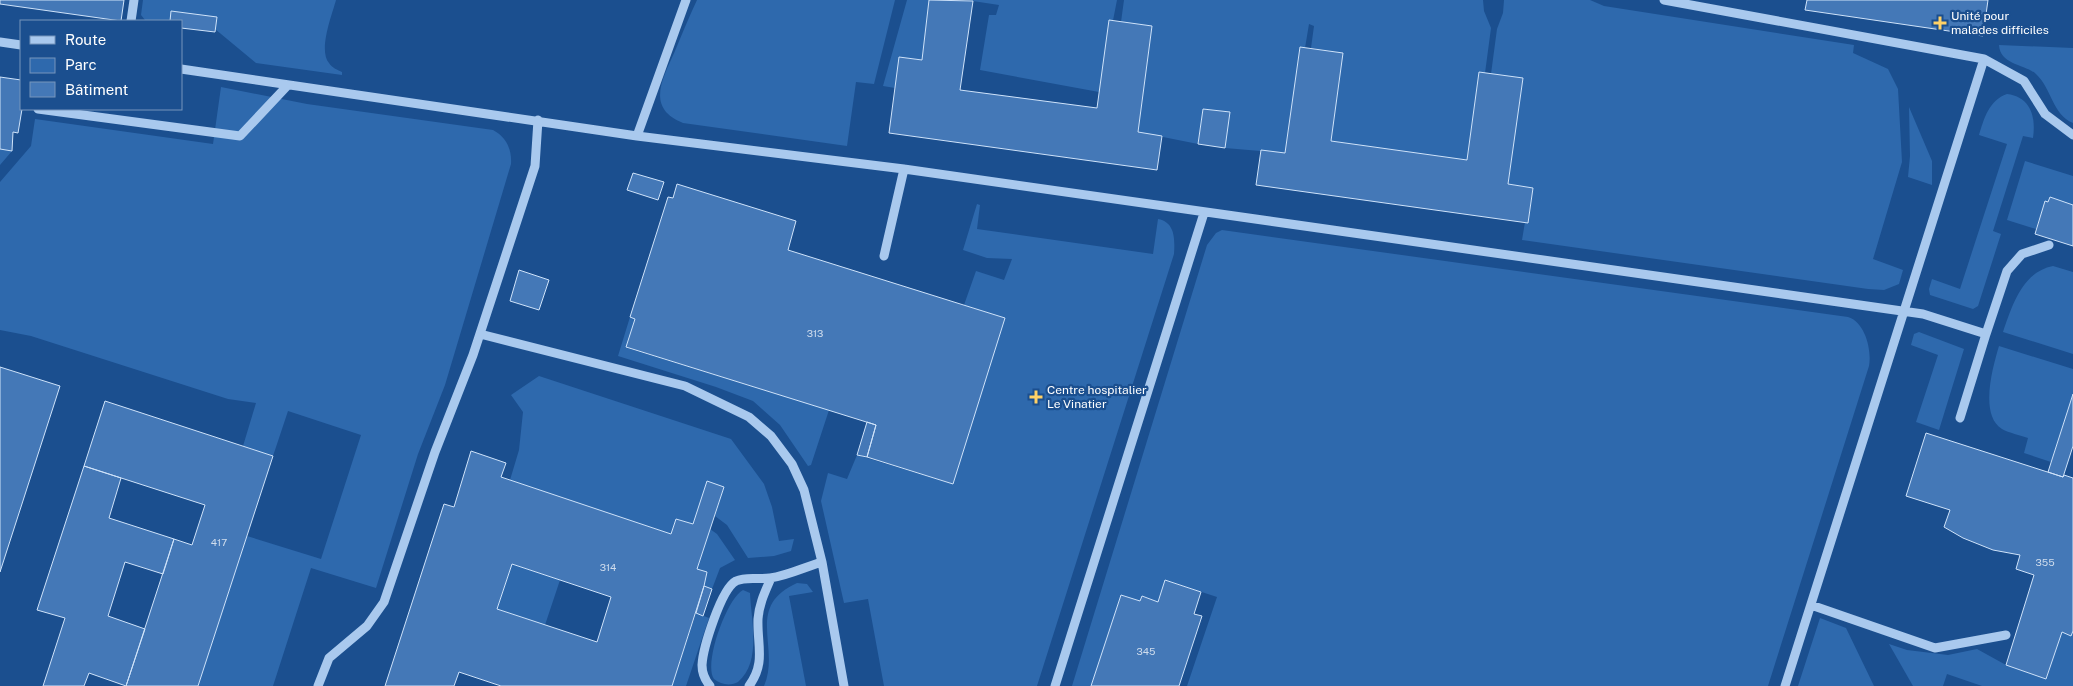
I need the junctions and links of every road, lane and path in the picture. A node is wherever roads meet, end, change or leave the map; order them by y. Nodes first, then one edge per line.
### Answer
1 (134, 0) edge
2 (686, 0) edge
3 (1664, 0) edge
4 (131, 20) edge
5 (0, 42) edge
6 (20, 45) edge
7 (1984, 59) junction
8 (182, 68) edge
9 (288, 84) junction
10 (45, 110) edge
11 (538, 120) junction
12 (2073, 135) edge
13 (637, 136) junction
14 (904, 169) junction
15 (1204, 213) junction
16 (2049, 246) dead end
17 (884, 256) dead end
18 (1905, 312) junction
19 (480, 334) junction
20 (1986, 334) junction
21 (1960, 418) dead end
22 (822, 562) junction
23 (771, 578) junction
24 (1811, 605) junction
25 (2006, 635) dead end
26 (318, 686) edge
27 (710, 686) edge
28 (748, 686) edge
29 (844, 686) edge
30 (1055, 686) edge
31 (1785, 686) edge

1 - 4 lane
2 - 13 lane
3 - 7 lane
5 - 6 lane
7 - 12 lane
7 - 18 lane
8 - 9 lane
9 - 10 lane
9 - 11 lane
11 - 13 lane
11 - 19 lane
13 - 14 lane
14 - 15 lane
14 - 17 lane
15 - 18 lane
15 - 30 lane
16 - 20 lane
18 - 20 lane
18 - 24 lane
19 - 22 lane
19 - 26 lane
20 - 21 lane
22 - 23 lane
22 - 29 lane
23 - 27 lane
23 - 28 lane
24 - 25 lane
24 - 31 lane

